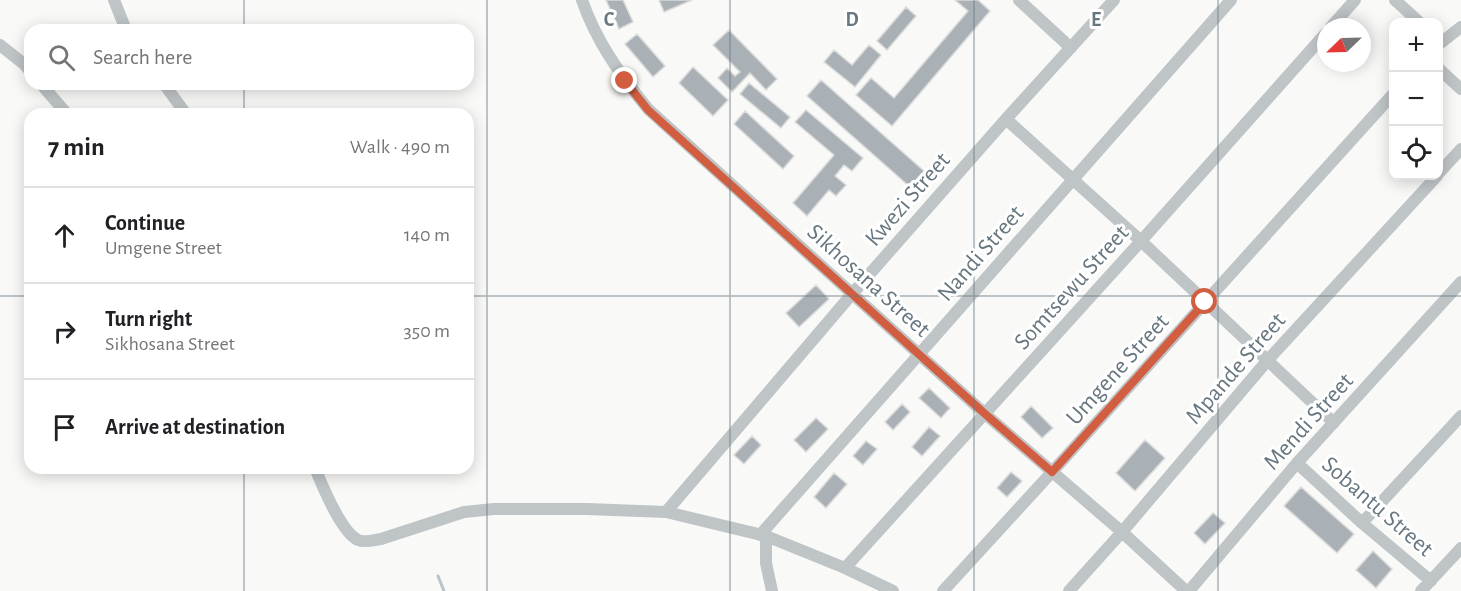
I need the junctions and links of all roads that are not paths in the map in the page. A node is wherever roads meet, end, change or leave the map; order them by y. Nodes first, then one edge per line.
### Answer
1 (114, 0) edge
2 (582, 0) edge
3 (1019, 0) edge
4 (1114, 0) edge
5 (1231, 0) edge
6 (1355, 0) edge
7 (1395, 0) edge
8 (1339, 18) edge
9 (1415, 18) edge
10 (124, 24) edge
11 (1461, 27) edge
12 (1443, 39) edge
13 (1317, 43) edge
14 (0, 45) edge
15 (1071, 48) junction
16 (24, 64) edge
17 (1442, 72) edge
18 (1461, 89) edge
19 (47, 90) edge
20 (168, 90) edge
21 (1389, 99) edge
22 (62, 108) edge
23 (182, 108) edge
24 (1006, 119) junction
25 (1461, 149) edge
26 (1443, 169) edge
27 (1072, 180) junction
28 (1433, 180) edge
29 (1141, 241) junction
30 (1461, 282) edge
31 (852, 294) junction
32 (1205, 302) junction
33 (919, 353) junction
34 (1268, 361) junction
35 (984, 413) junction
36 (1461, 416) edge
37 (1334, 423) junction
38 (1297, 463) junction
39 (1052, 472) junction
40 (318, 474) edge
41 (666, 512) junction
42 (1362, 523) junction
43 (1122, 532) junction
44 (763, 535) junction
45 (1461, 548) edge
46 (845, 568) junction
47 (1431, 581) junction
48 (772, 591) edge
49 (893, 591) edge
50 (943, 591) edge
51 (1069, 591) edge
52 (1187, 591) edge
53 (1421, 591) edge

1 - 10 street
2 - 31 street, Sikhosana Street
3 - 15 street
4 - 15 street, Kwezi Street
5 - 27 street, Nandi Street
6 - 8 street
7 - 9 street
11 - 12 street
13 - 29 street, Somtsewu Street
14 - 16 street
15 - 24 street, Kwezi Street
17 - 18 street
19 - 22 street
20 - 23 street
21 - 32 street, Umgene Street
24 - 27 street, Sobantu Street
24 - 31 street, Kwezi Street
25 - 26 street, Mpande Street
27 - 29 street, Sobantu Street
27 - 33 street, Nandi Street
28 - 34 street, Mpande Street
29 - 32 street, Sobantu Street
29 - 35 street, Somtsewu Street
30 - 37 street, Mendi Street
31 - 33 street, Sikhosana Street
31 - 41 street, Kwezi Street
32 - 34 street, Sobantu Street
32 - 39 street, Umgene Street
33 - 35 street, Sikhosana Street
33 - 44 street, Nandi Street
34 - 37 street, Sobantu Street
34 - 43 street, Mpande Street
35 - 39 street, Sikhosana Street
35 - 46 street, Somtsewu Street
36 - 42 street
37 - 38 street, Mendi Street
38 - 42 street, Sobantu Street
38 - 52 street, Mendi Street
39 - 43 street, Sikhosana Street
39 - 50 street, Umgene Street
40 - 41 street
41 - 44 street
42 - 47 street, Sobantu Street
43 - 51 street, Mpande Street
43 - 52 street, Sikhosana Street
44 - 46 street
44 - 48 street
45 - 47 street
46 - 49 street
47 - 53 street

